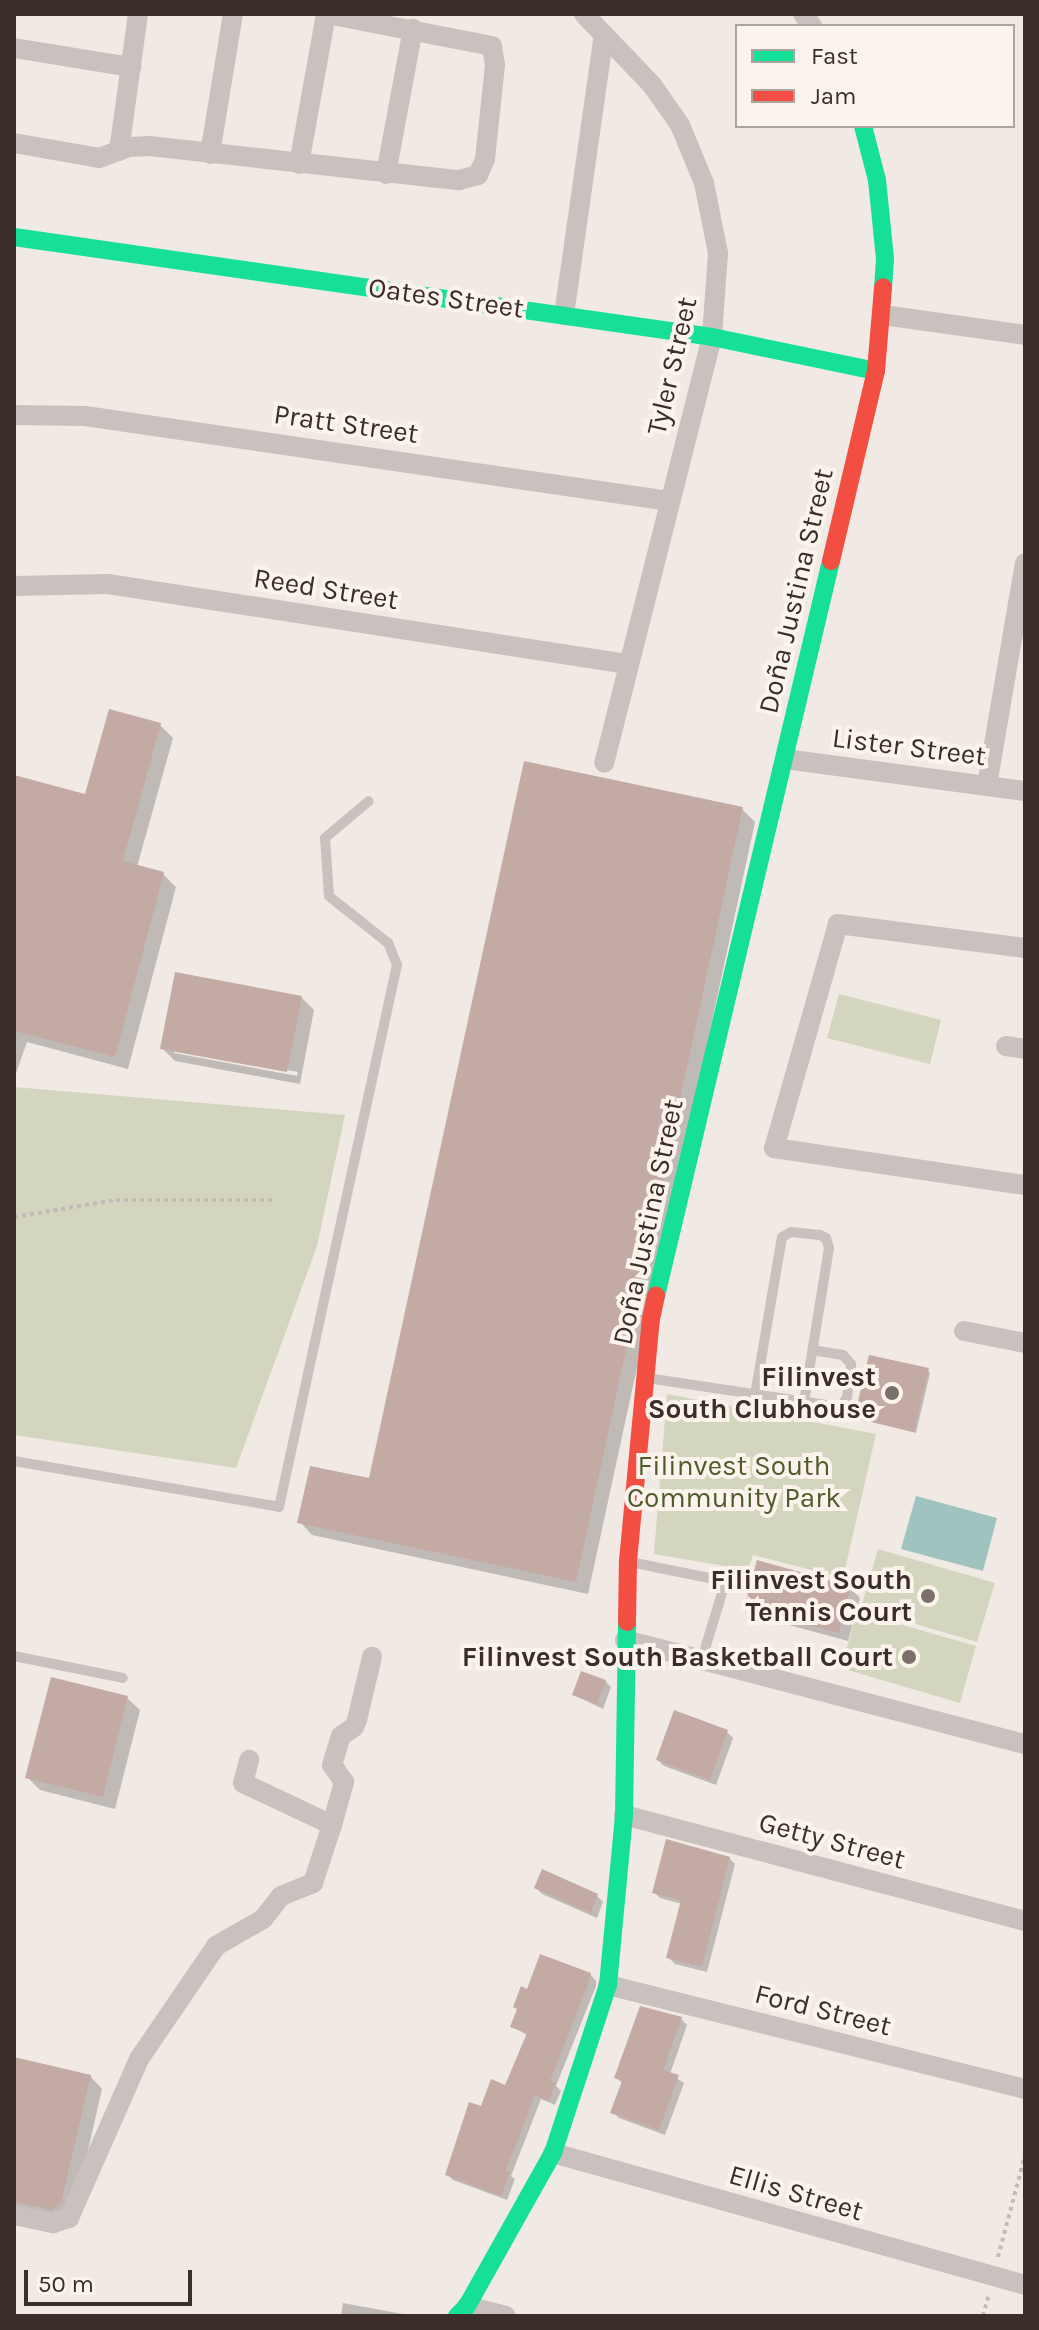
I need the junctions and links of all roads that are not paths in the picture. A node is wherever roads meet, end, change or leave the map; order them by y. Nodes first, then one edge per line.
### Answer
1 (138, 14) edge
2 (233, 14) edge
3 (326, 14) edge
4 (584, 14) edge
5 (413, 28) junction
6 (604, 35) junction
7 (14, 48) edge
8 (131, 67) junction
9 (863, 128) edge
10 (14, 143) edge
11 (119, 151) junction
12 (210, 154) junction
13 (299, 164) junction
14 (386, 174) junction
15 (14, 237) edge
16 (564, 315) junction
17 (883, 315) junction
18 (1025, 335) edge
19 (712, 337) junction
20 (876, 371) junction
21 (14, 415) edge
22 (669, 501) junction
23 (1025, 563) edge
24 (14, 586) edge
25 (628, 664) junction
26 (785, 759) junction
27 (604, 763) dead end
28 (987, 785) junction
29 (1025, 791) edge
30 (369, 801) dead end
31 (1025, 948) edge
32 (1025, 1185) edge
33 (964, 1331) dead end
34 (1025, 1343) edge
35 (813, 1350) junction
36 (645, 1377) junction
37 (755, 1395) junction
38 (804, 1403) junction
39 (14, 1461) edge
40 (628, 1561) junction
41 (625, 1640) junction
42 (14, 1656) edge
43 (372, 1657) dead end
44 (702, 1659) junction
45 (123, 1678) dead end
46 (1025, 1744) edge
47 (249, 1760) dead end
48 (624, 1815) junction
49 (332, 1825) junction
50 (1025, 1921) edge
51 (608, 1985) junction
52 (1025, 2089) edge
53 (553, 2153) junction
54 (14, 2215) edge
55 (1025, 2285) edge
56 (462, 2311) edge
57 (506, 2316) edge

1 - 8 street
2 - 12 street
3 - 5 street
3 - 13 street
4 - 6 street, Tyler Street
5 - 14 street
5 - 14 street
6 - 16 street
6 - 19 street, Tyler Street
7 - 8 street
8 - 11 street
9 - 17 street, Doña Justina Street
10 - 11 street
11 - 12 street
12 - 13 street
13 - 14 street
15 - 16 street, Oates Street
16 - 19 street, Oates Street
17 - 18 street
17 - 20 street, Doña Justina Street
19 - 20 street, Oates Street
19 - 22 street, Tyler Street
20 - 26 street, Doña Justina Street
21 - 22 street, Pratt Street
22 - 25 street, Tyler Street
23 - 28 street
24 - 25 street, Reed Street
25 - 27 street, Tyler Street
26 - 28 street, Lister Street
26 - 36 street, Doña Justina Street
28 - 29 street, Lister Street
30 - 39 lane
31 - 32 street
33 - 34 street
35 - 37 lane
35 - 38 lane
35 - 38 lane
36 - 37 lane
36 - 40 street, Doña Justina Street
37 - 38 lane
40 - 41 street, Doña Justina Street
40 - 44 lane
41 - 44 street
41 - 48 street, Doña Justina Street
42 - 45 lane
43 - 49 street
44 - 46 street
47 - 49 street
48 - 50 street, Getty Street
48 - 51 street, Doña Justina Street
49 - 54 street
51 - 52 street, Ford Street
51 - 53 street, Doña Justina Street
53 - 55 street, Ellis Street
53 - 56 street, Doña Justina Street
56 - 57 street

